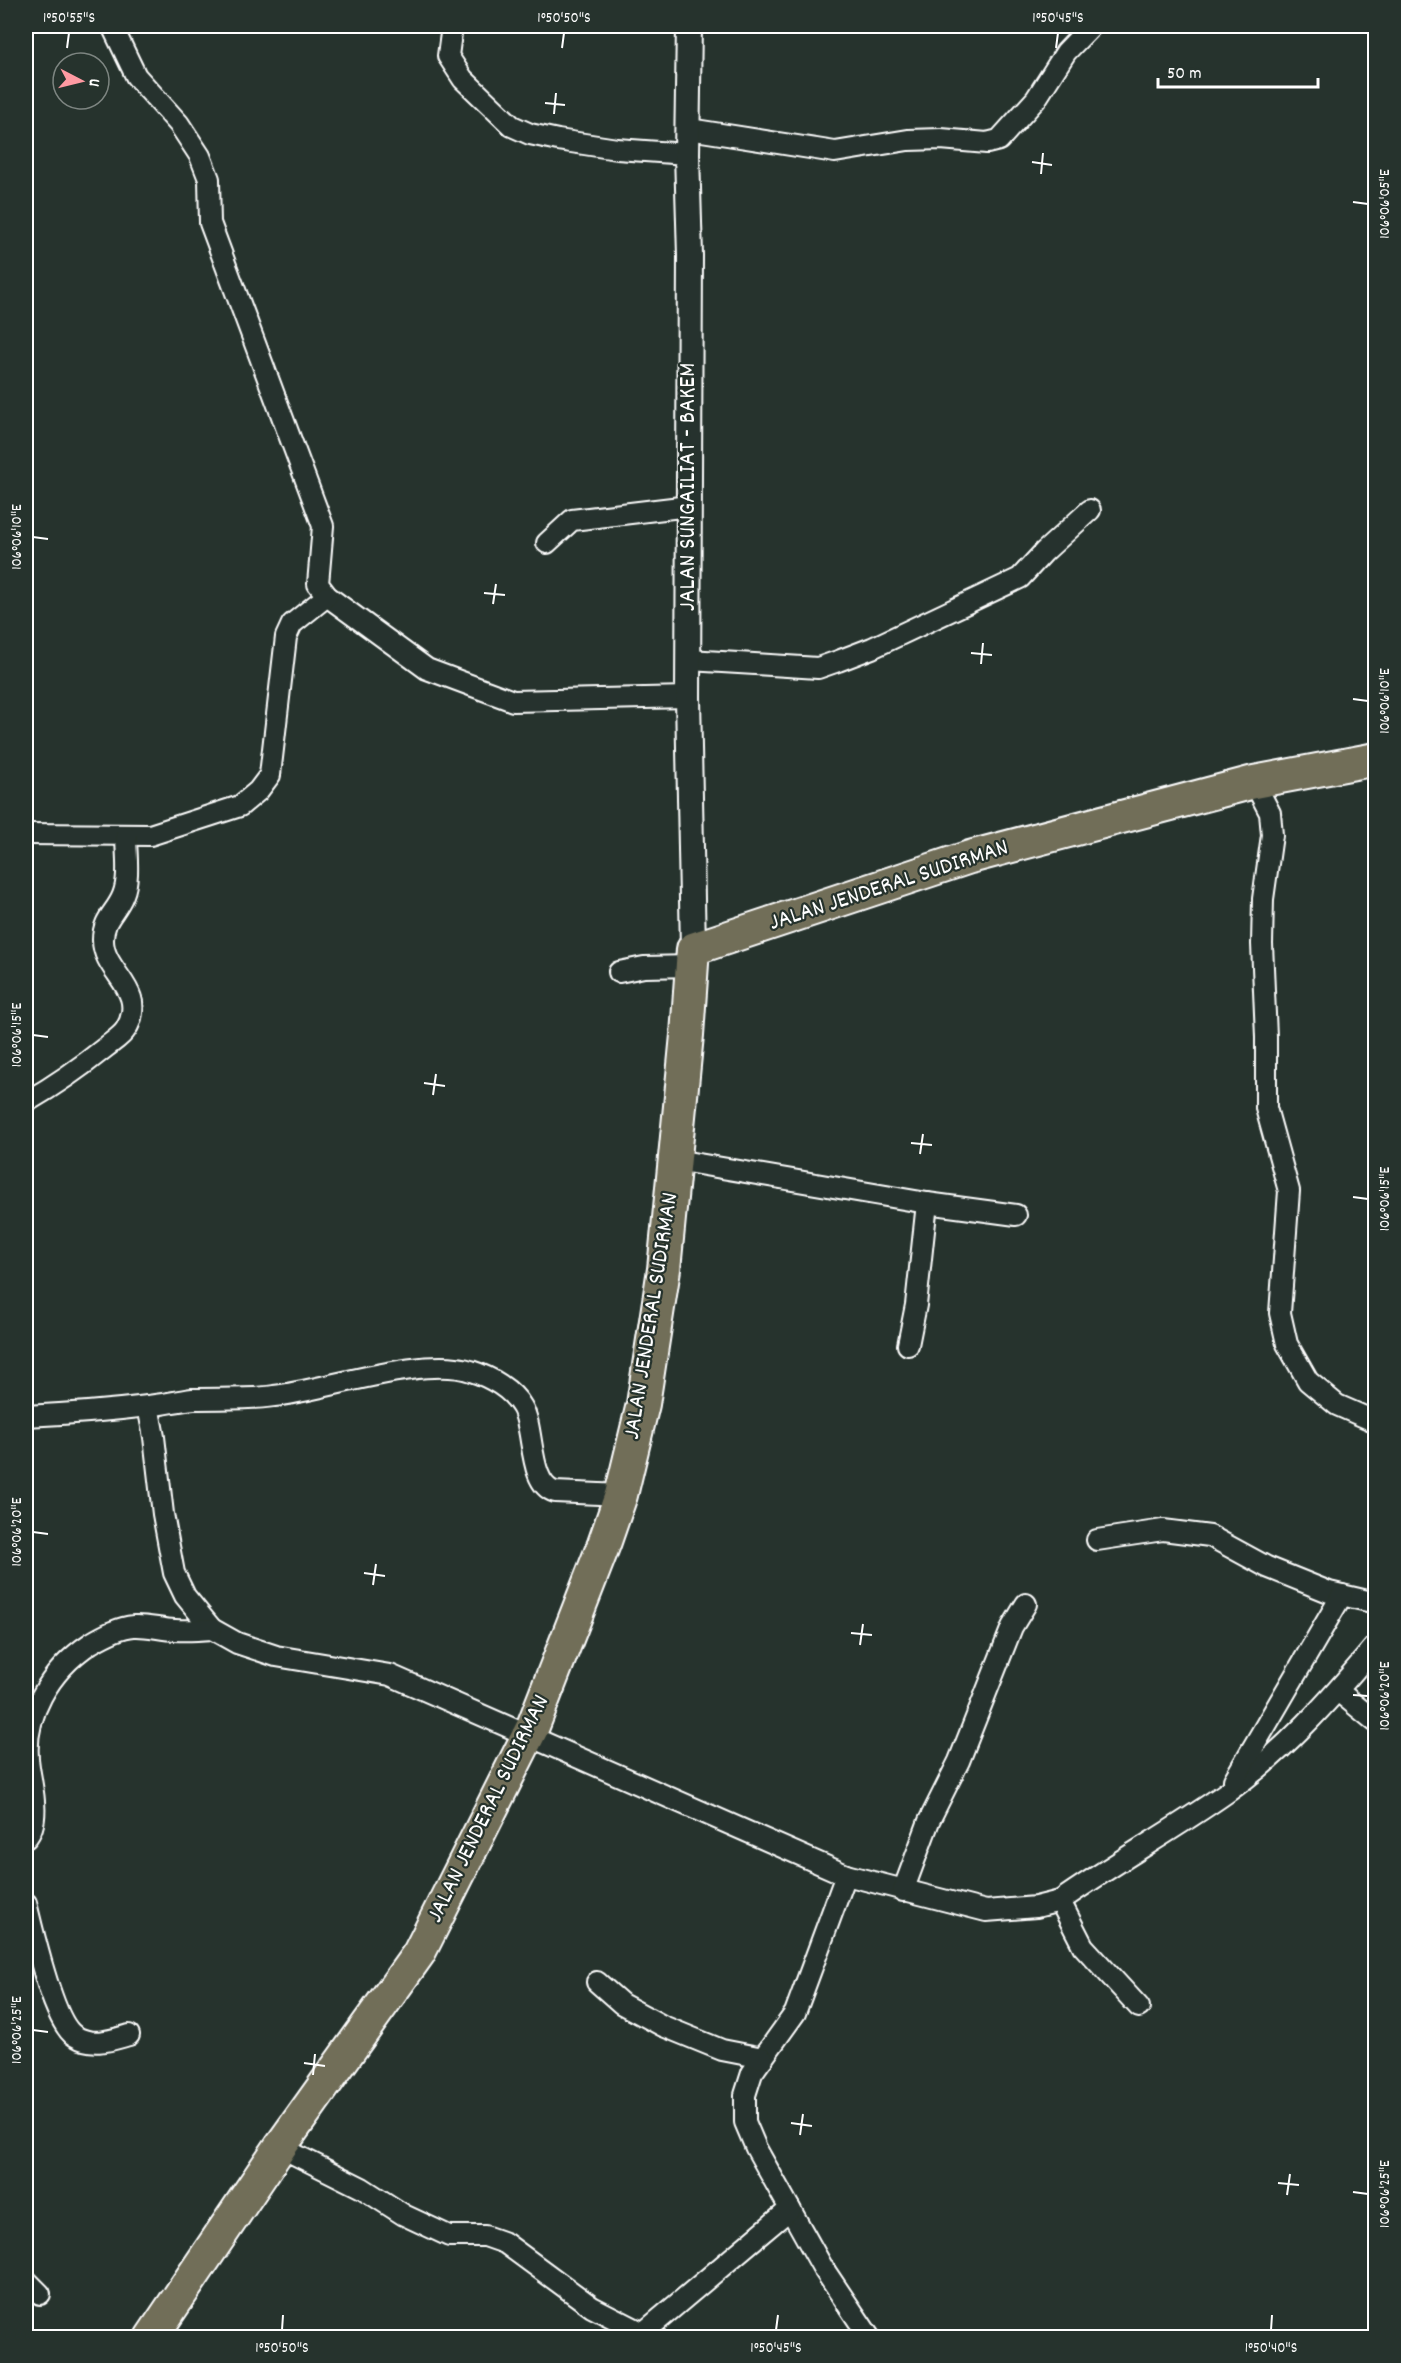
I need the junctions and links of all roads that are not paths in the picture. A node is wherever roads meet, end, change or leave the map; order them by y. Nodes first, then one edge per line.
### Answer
1 (112, 26) edge
2 (452, 26) edge
3 (689, 26) edge
4 (1091, 26) edge
5 (689, 129) junction
6 (687, 154) junction
7 (689, 506) junction
8 (1090, 510) dead end
9 (547, 543) dead end
10 (327, 596) junction
11 (689, 660) junction
12 (688, 697) junction
13 (1376, 759) edge
14 (1254, 782) junction
15 (26, 834) edge
16 (126, 835) junction
17 (693, 958) junction
18 (619, 972) dead end
19 (26, 1102) edge
20 (675, 1160) junction
21 (927, 1203) junction
22 (1016, 1215) dead end
23 (908, 1345) dead end
24 (148, 1406) junction
25 (26, 1416) edge
26 (1376, 1422) edge
27 (621, 1495) junction
28 (1097, 1540) dead end
29 (1342, 1595) junction
30 (1376, 1603) edge
31 (1026, 1604) dead end
32 (212, 1629) junction
33 (1376, 1646) edge
34 (1338, 1691) junction
35 (1376, 1722) edge
36 (530, 1735) junction
37 (1227, 1792) junction
38 (26, 1838) edge
39 (846, 1875) junction
40 (903, 1891) junction
41 (1060, 1900) junction
42 (26, 1903) edge
43 (597, 1982) dead end
44 (1139, 2007) dead end
45 (129, 2034) dead end
46 (763, 2058) junction
47 (280, 2147) junction
48 (790, 2209) junction
49 (26, 2280) edge
50 (40, 2294) dead end
51 (642, 2335) edge
52 (152, 2337) edge
53 (870, 2337) edge

1 - 10 street
2 - 6 street
3 - 5 street, JALAN SUNGAILIAT - BAKEM
4 - 5 street
5 - 6 street, JALAN SUNGAILIAT - BAKEM
6 - 7 street, JALAN SUNGAILIAT - BAKEM
7 - 9 street
7 - 11 street, JALAN SUNGAILIAT - BAKEM
8 - 11 street
10 - 12 street
10 - 16 street
11 - 12 street, JALAN SUNGAILIAT - BAKEM
12 - 17 street, JALAN SUNGAILIAT - BAKEM
13 - 14 highway, JALAN JENDERAL SUDIRMAN
14 - 17 highway, JALAN JENDERAL SUDIRMAN
14 - 26 street
15 - 16 street
16 - 19 street
17 - 18 street
17 - 20 highway, JALAN JENDERAL SUDIRMAN
20 - 21 street
20 - 27 highway, JALAN JENDERAL SUDIRMAN
21 - 22 street
21 - 23 street
24 - 25 street
24 - 27 street
24 - 32 street
27 - 36 highway, JALAN JENDERAL SUDIRMAN
28 - 29 street
29 - 30 street
29 - 37 street
31 - 40 street
32 - 36 street
32 - 38 street
33 - 34 street
34 - 35 street
34 - 37 street
36 - 39 street
36 - 47 highway, JALAN JENDERAL SUDIRMAN
37 - 41 street
39 - 40 street
39 - 46 street
40 - 41 street
41 - 44 street
42 - 45 street
43 - 46 street
46 - 48 street
47 - 51 street
47 - 52 highway, JALAN JENDERAL SUDIRMAN
48 - 51 street
48 - 53 street
49 - 50 street

